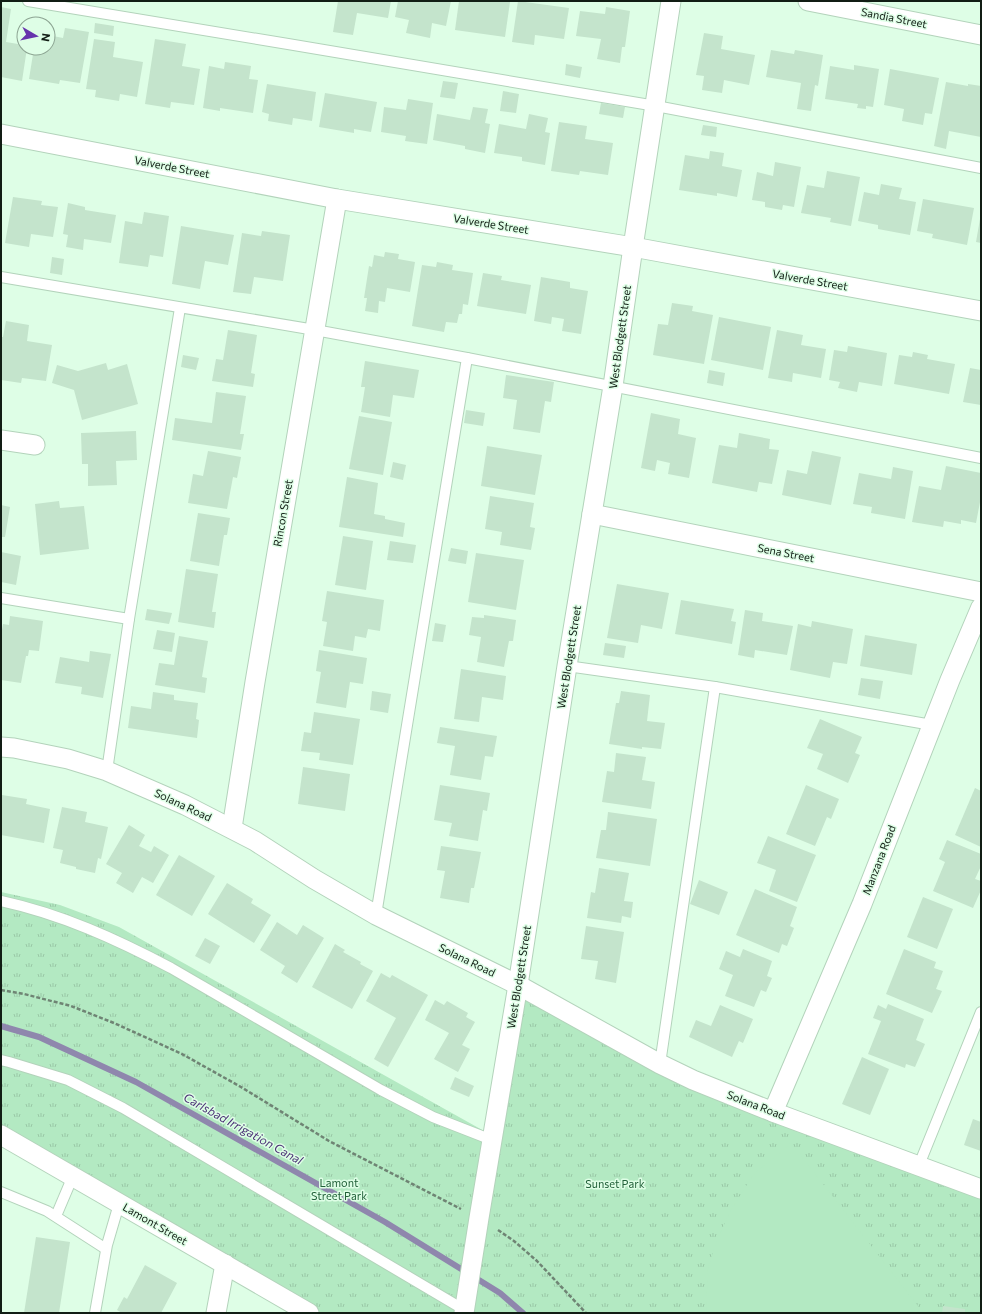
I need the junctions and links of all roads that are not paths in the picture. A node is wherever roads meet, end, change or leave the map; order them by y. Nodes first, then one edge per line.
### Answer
1 (28, 1) edge
2 (671, 1) edge
3 (808, 1) edge
4 (981, 35) edge
5 (656, 106) junction
6 (1, 134) edge
7 (981, 168) edge
8 (337, 199) junction
9 (633, 247) junction
10 (1, 277) edge
11 (180, 308) junction
12 (981, 311) edge
13 (315, 330) junction
14 (467, 358) junction
15 (613, 386) junction
16 (1, 440) edge
17 (35, 445) dead end
18 (981, 458) edge
19 (592, 514) junction
20 (981, 592) edge
21 (1, 598) edge
22 (981, 608) edge
23 (129, 619) junction
24 (567, 666) junction
25 (715, 687) junction
26 (932, 725) junction
27 (1, 746) edge
28 (107, 771) junction
29 (232, 828) junction
30 (1, 901) edge
31 (376, 915) junction
32 (518, 985) junction
33 (981, 1012) edge
34 (1, 1060) edge
35 (660, 1064) junction
36 (773, 1112) junction
37 (1, 1135) edge
38 (492, 1140) junction
39 (919, 1165) junction
40 (72, 1176) junction
41 (981, 1189) edge
42 (1, 1192) edge
43 (119, 1204) junction
44 (56, 1216) junction
45 (106, 1248) junction
46 (225, 1264) junction
47 (466, 1308) edge
48 (95, 1313) edge
49 (216, 1313) edge
50 (309, 1313) edge

1 - 5 lane
2 - 5 street, West Blodgett Street
3 - 4 street, Sandia Street
5 - 7 lane
5 - 9 street, West Blodgett Street
6 - 8 street, Valverde Street
8 - 9 street, Valverde Street
8 - 13 street, Rincon Street
9 - 12 street, Valverde Street
9 - 15 street, West Blodgett Street
10 - 11 lane
11 - 13 lane
11 - 23 lane
13 - 14 lane
13 - 29 street, Rincon Street
14 - 15 lane
14 - 31 lane
15 - 18 lane
15 - 19 street, West Blodgett Street
16 - 17 street
19 - 20 street, Sena Street
19 - 24 street, West Blodgett Street
21 - 23 lane
22 - 26 street, Manzana Road
23 - 28 lane
24 - 25 lane
24 - 32 street, West Blodgett Street
25 - 26 lane
25 - 35 lane
26 - 36 street, Manzana Road
27 - 28 street, Solana Road
28 - 29 street, Solana Road
29 - 31 street, Solana Road
30 - 38 lane
31 - 32 street, Solana Road
32 - 35 street, Solana Road
32 - 38 street, West Blodgett Street
33 - 39 lane
34 - 47 lane
35 - 36 street, Solana Road
36 - 39 street, Solana Road
37 - 40 street, Lamont Street
38 - 47 street, West Blodgett Street
39 - 41 street, Solana Road
40 - 43 street, Lamont Street
40 - 44 lane
42 - 44 lane
43 - 45 lane
43 - 46 street, Lamont Street
44 - 45 lane
45 - 48 lane
46 - 49 street
46 - 50 street, Lamont Street

